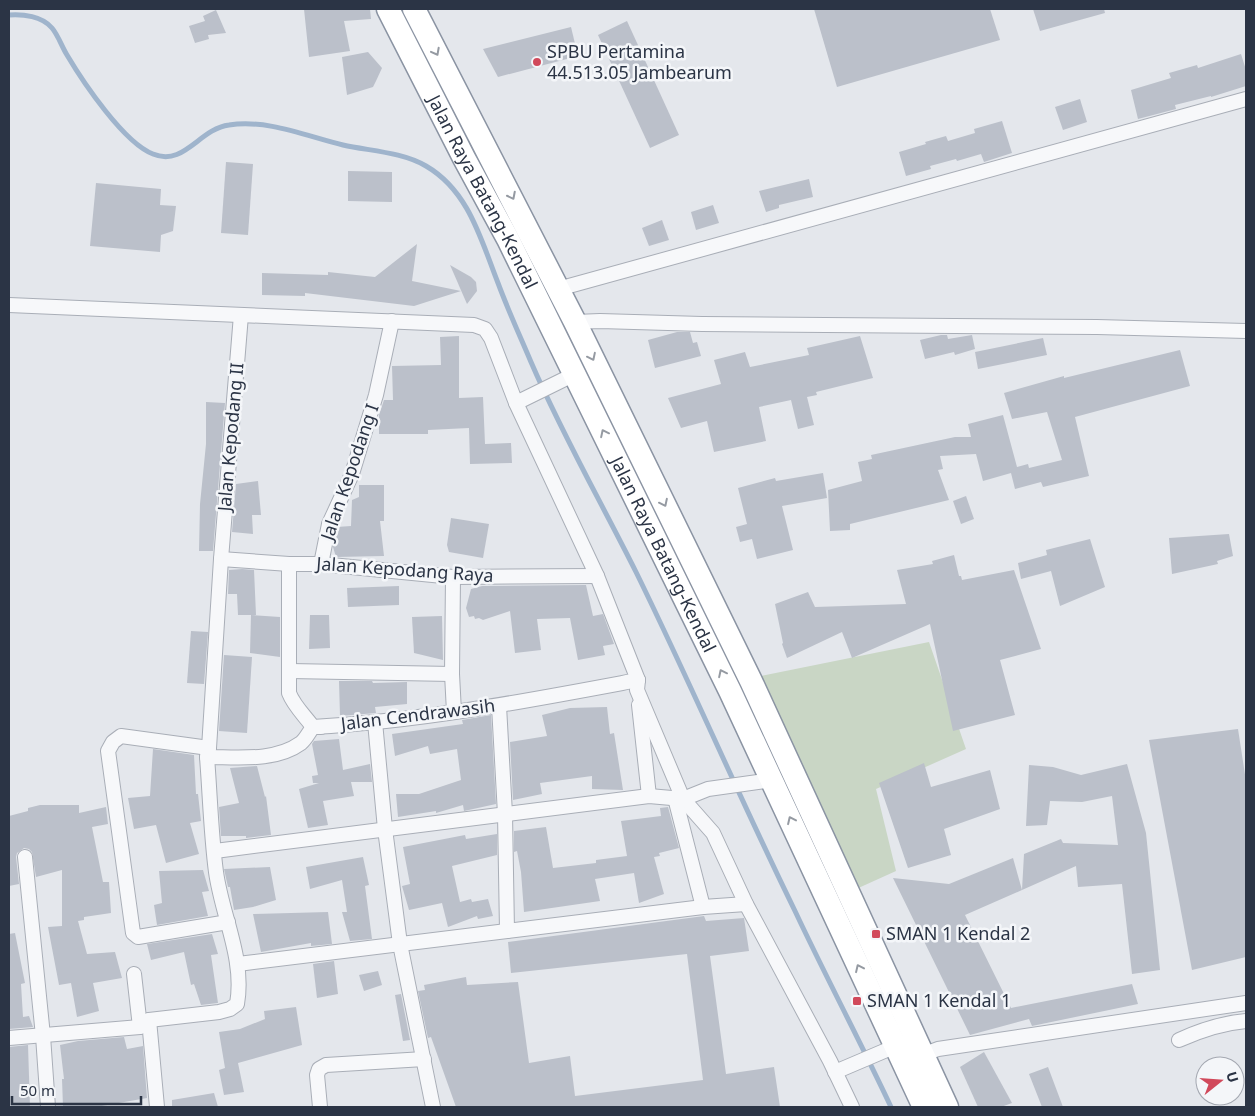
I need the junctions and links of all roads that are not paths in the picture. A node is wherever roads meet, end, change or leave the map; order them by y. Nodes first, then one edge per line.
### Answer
1 (388, 9) edge
2 (414, 9) edge
3 (1246, 100) edge
4 (558, 288) junction
5 (9, 305) edge
6 (241, 315) junction
7 (392, 321) junction
8 (576, 322) junction
9 (1246, 331) edge
10 (575, 374) junction
11 (520, 401) junction
12 (221, 559) junction
13 (289, 564) junction
14 (321, 564) junction
15 (597, 576) junction
16 (453, 577) junction
17 (290, 671) junction
18 (452, 674) junction
19 (638, 684) junction
20 (499, 706) junction
21 (454, 712) junction
22 (374, 722) junction
23 (313, 727) junction
24 (208, 752) junction
25 (772, 780) junction
26 (649, 796) junction
27 (679, 798) junction
28 (505, 814) junction
29 (385, 829) junction
30 (215, 852) junction
31 (25, 857) dead end
32 (746, 904) junction
33 (703, 907) junction
34 (228, 922) junction
35 (507, 931) junction
36 (400, 944) junction
37 (238, 964) junction
38 (134, 974) dead end
39 (1246, 1004) edge
40 (1246, 1021) edge
41 (144, 1023) junction
42 (43, 1036) junction
43 (9, 1038) edge
44 (1180, 1040) dead end
45 (896, 1046) junction
46 (922, 1055) junction
47 (424, 1059) junction
48 (840, 1070) junction
49 (48, 1107) edge
50 (157, 1107) edge
51 (320, 1107) edge
52 (433, 1107) edge
53 (852, 1107) edge
54 (924, 1107) edge
55 (947, 1107) edge

1 - 10 highway, Jalan Raya Batang-Kendal
2 -> 4 highway, Jalan Raya Batang-Kendal
3 - 4 street
4 - 8 highway, Jalan Raya Batang-Kendal
5 - 6 street
6 - 7 street
6 - 12 street, Jalan Kepodang II
7 - 11 street
7 - 14 street, Jalan Kepodang I
8 - 9 street
8 -> 46 highway, Jalan Raya Batang-Kendal
10 - 11 street
25 -> 10 highway, Jalan Raya Batang-Kendal
11 - 15 street
12 - 13 street, Jalan Kepodang Raya
12 - 24 street, Jalan Kepodang II
13 - 14 street, Jalan Kepodang Raya
13 - 17 street
14 - 16 street, Jalan Kepodang Raya
15 - 16 street, Jalan Kepodang Raya
15 - 19 street
16 - 18 street
17 - 18 street
17 - 23 street
18 - 21 street
19 - 20 street, Jalan Cendrawasih
19 - 26 street
19 - 27 street
20 - 21 street, Jalan Cendrawasih
20 - 28 street
21 - 22 street, Jalan Cendrawasih
22 - 23 street, Jalan Cendrawasih
22 - 29 street
23 - 24 street
24 - 30 street, Jalan Kepodang II
24 - 34 street
25 - 27 street
45 -> 25 highway, Jalan Raya Batang-Kendal
26 - 27 street
26 - 28 street
27 - 32 street
27 - 33 street
28 - 29 street
28 - 35 street
29 - 30 street
29 - 36 street
30 - 34 street, Jalan Kepodang II
31 - 42 street
32 - 33 street
32 - 48 street
33 - 35 street
34 - 37 street, Jalan Kepodang II
35 - 36 street
36 - 37 street
36 - 47 street
37 - 41 street, Jalan Kepodang II
38 - 41 street
39 - 46 street
40 - 44 street
41 - 42 street
41 - 50 street
42 - 43 street
42 - 49 street
45 - 48 street
45 - 54 highway, Jalan Raya Batang-Kendal
46 - 55 highway, Jalan Raya Batang-Kendal
47 - 51 street
47 - 52 street
48 - 53 street

